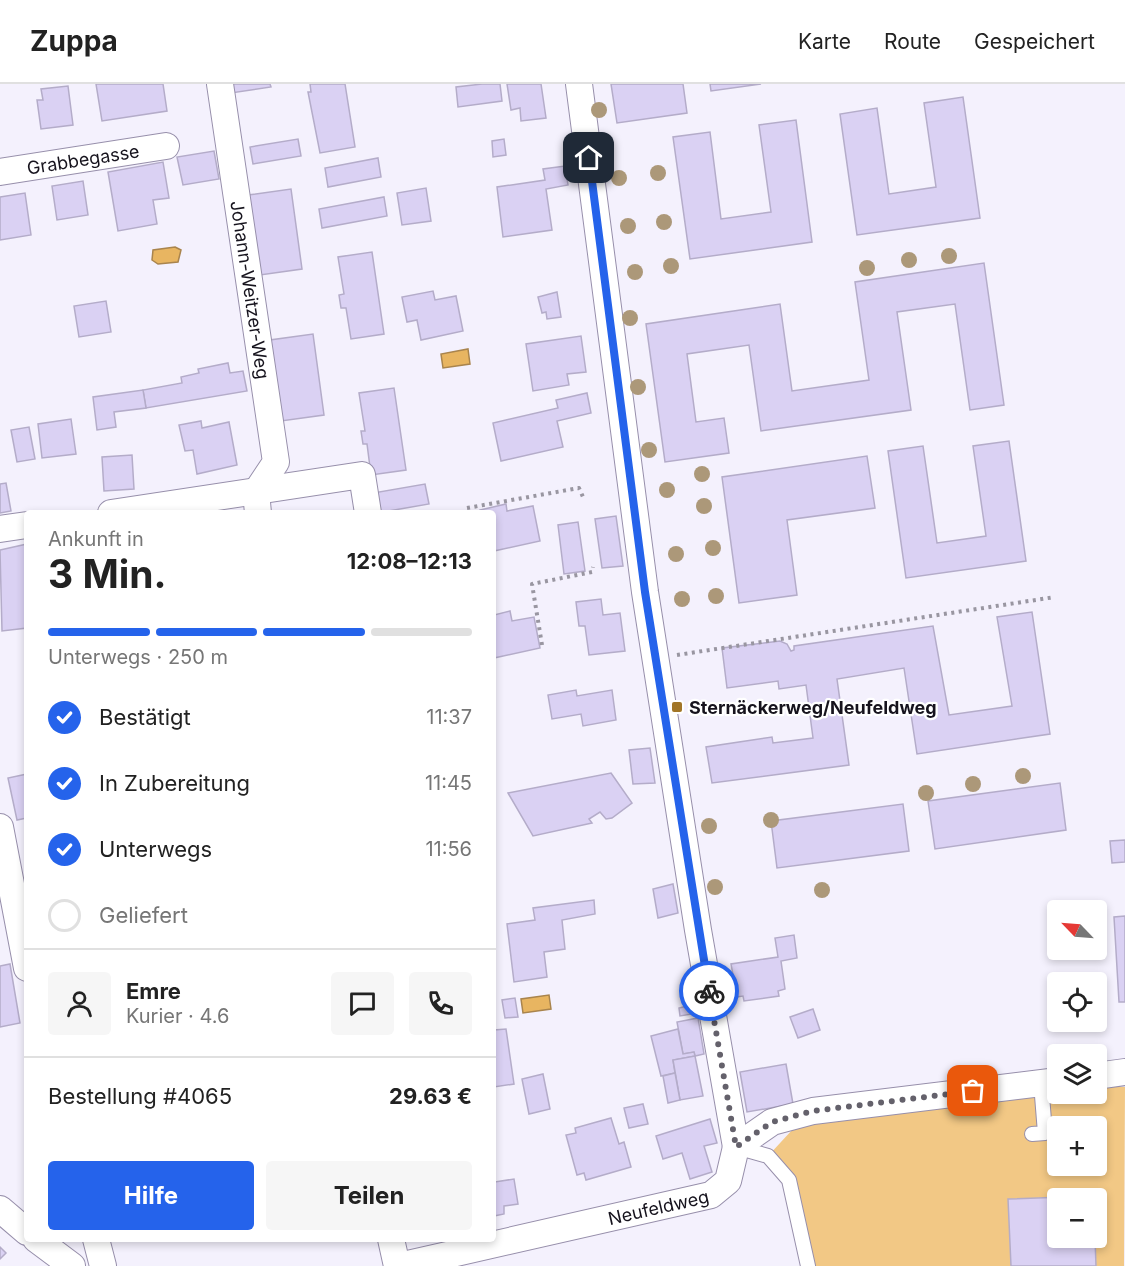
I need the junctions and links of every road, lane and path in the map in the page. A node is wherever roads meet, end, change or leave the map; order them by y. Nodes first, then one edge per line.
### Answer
1 (220, 84) edge
2 (579, 84) edge
3 (166, 146) dead end
4 (0, 172) edge
5 (583, 497) dead end
6 (257, 503) edge
7 (467, 508) dead end
8 (155, 510) edge
9 (368, 510) edge
10 (24, 525) edge
11 (0, 529) edge
12 (593, 567) dead end
13 (1055, 597) dead end
14 (542, 645) dead end
15 (655, 658) junction
16 (0, 827) edge
17 (24, 952) edge
18 (1125, 1072) edge
19 (1107, 1074) edge
20 (1047, 1082) edge
21 (1047, 1104) edge
22 (1032, 1134) dead end
23 (736, 1147) junction
24 (0, 1209) edge
25 (24, 1229) edge
26 (40, 1242) edge
27 (97, 1242) edge
28 (392, 1242) edge
29 (72, 1266) edge
30 (103, 1266) edge
31 (398, 1266) edge
32 (808, 1266) edge

1 - 6 street, Johann-Weitzer-Weg
2 - 15 street
3 - 4 street, Grabbegasse
5 - 7 path
6 - 8 street
6 - 9 street
10 - 11 street
12 - 14 path
13 - 15 path
15 - 23 street
16 - 17 street
18 - 19 street
20 - 23 street
21 - 22 lane
23 - 31 street, Neufeldweg
23 - 32 lane
24 - 25 street
26 - 29 street
27 - 30 street
28 - 31 street

